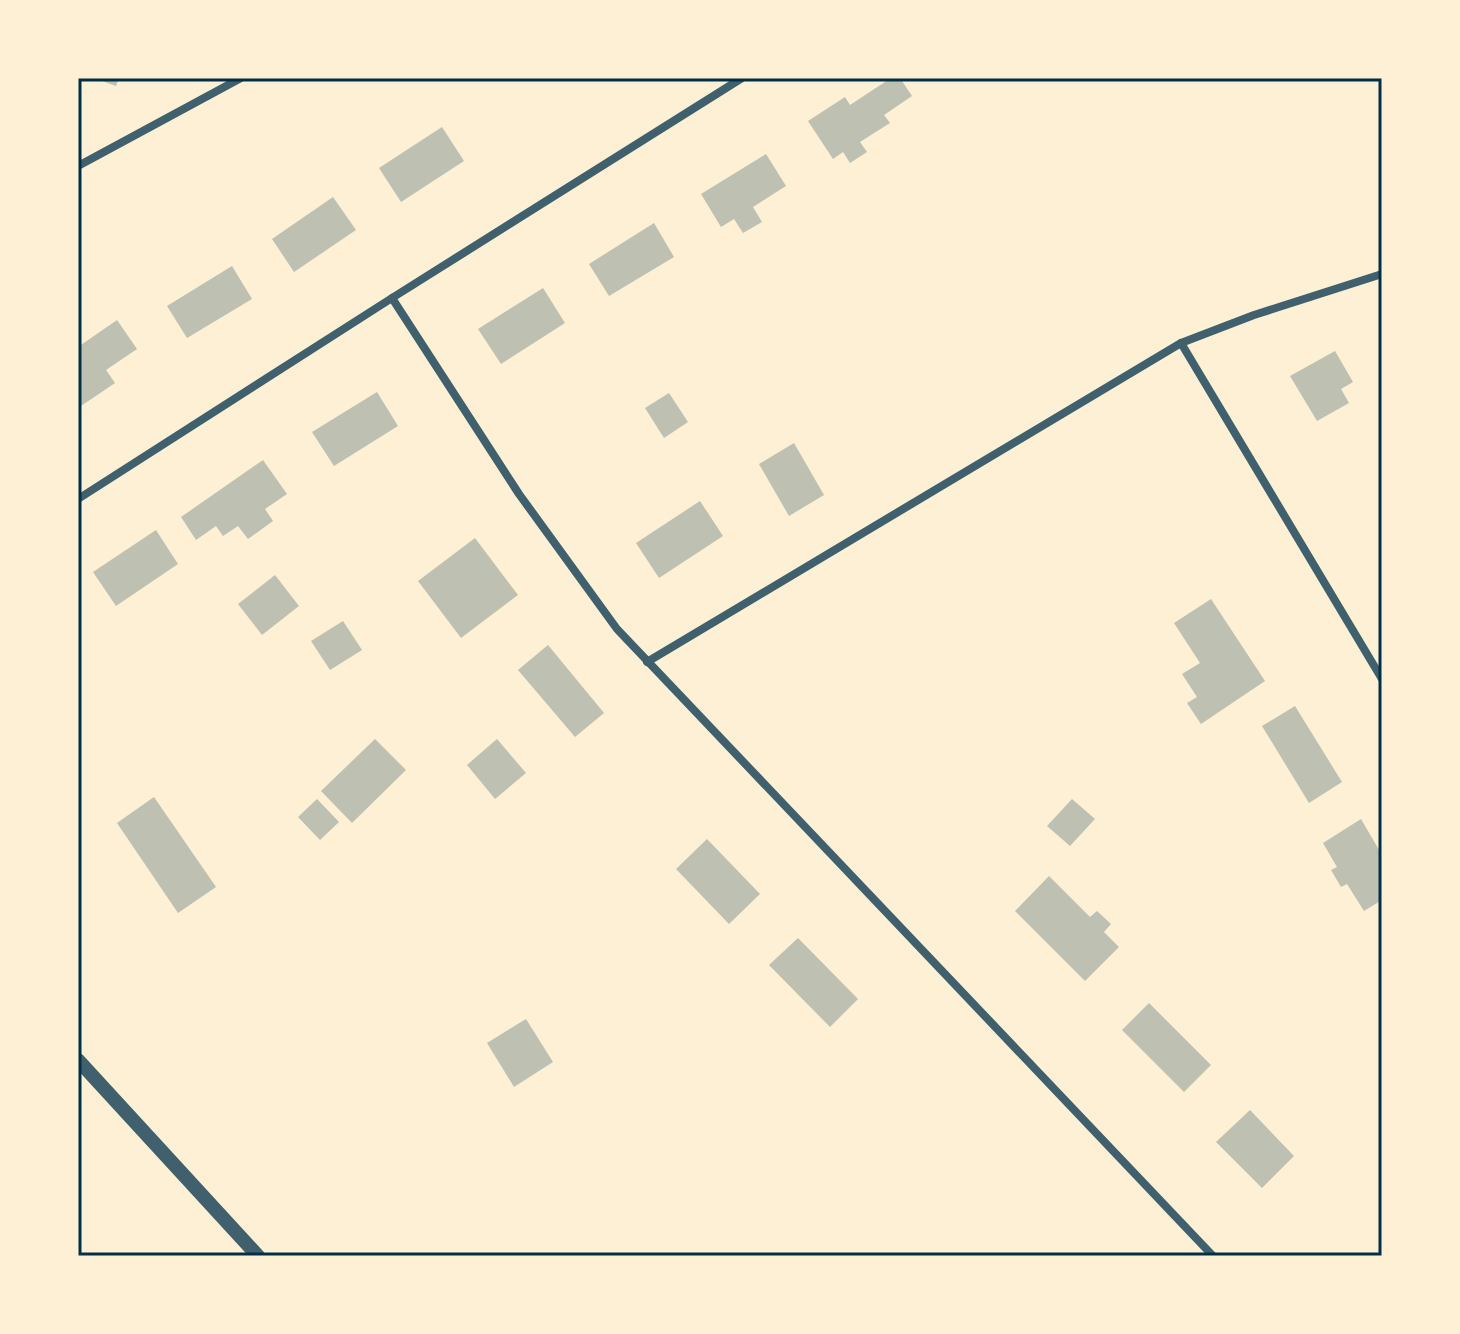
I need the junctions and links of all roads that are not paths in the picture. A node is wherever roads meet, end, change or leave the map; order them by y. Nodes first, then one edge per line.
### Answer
1 (241, 78) edge
2 (742, 78) edge
3 (78, 166) edge
4 (1382, 274) edge
5 (392, 298) junction
6 (1181, 343) junction
7 (78, 499) edge
8 (647, 662) junction
9 (1382, 679) edge
10 (78, 1060) edge
11 (258, 1256) edge
12 (1213, 1256) edge

1 - 3 street
2 - 5 street
4 - 6 street
5 - 7 street
5 - 8 street
6 - 8 street
6 - 9 street
8 - 12 street
10 - 11 street

